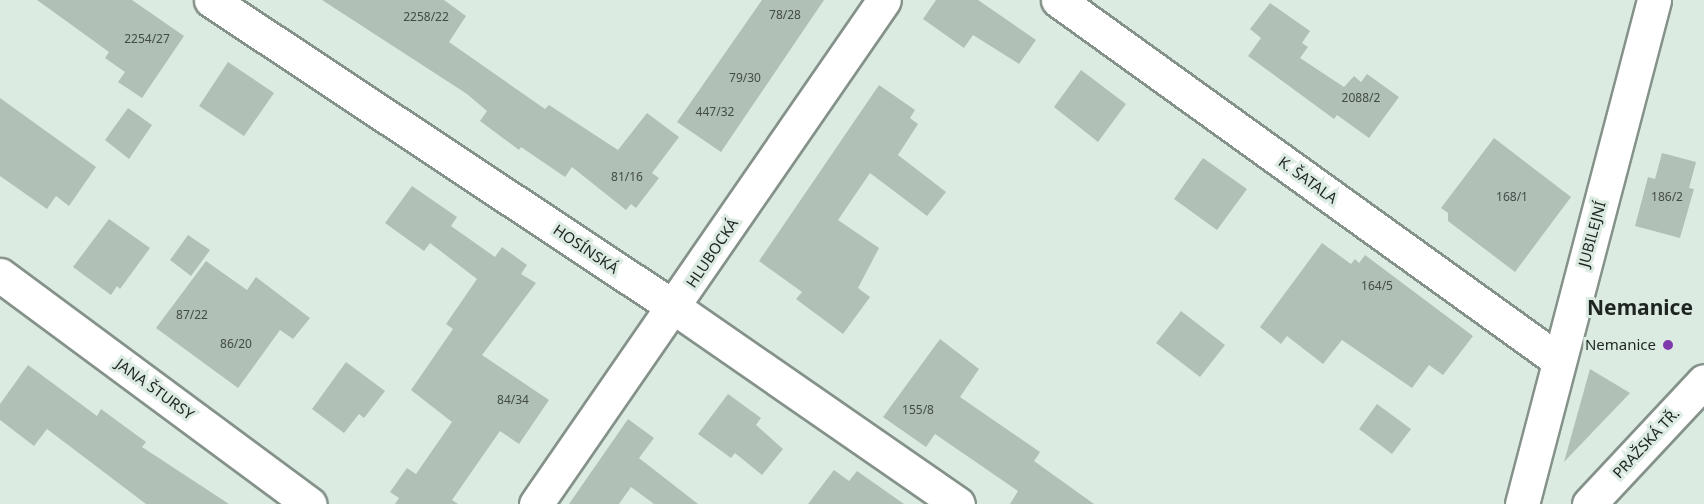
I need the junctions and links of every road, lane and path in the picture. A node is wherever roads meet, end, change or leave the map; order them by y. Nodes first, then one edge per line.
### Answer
1 (211, 0) edge
2 (884, 0) edge
3 (1058, 0) edge
4 (1654, 0) edge
5 (0, 275) edge
6 (675, 308) junction
7 (1558, 360) junction
8 (1704, 381) edge
9 (310, 504) edge
10 (536, 504) edge
11 (958, 504) edge
12 (1522, 504) edge
13 (1589, 504) edge

1 - 6 street, HOSÍNSKÁ
2 - 6 street, HLUBOCKÁ
3 - 7 street, K. ŠATALA
4 - 7 street, JUBILEJNÍ
5 - 9 street, JANA ŠTURSY
6 - 10 street, HLUBOCKÁ
6 - 11 street, HOSÍNSKÁ
7 - 12 street, JUBILEJNÍ
8 - 13 street, PRAŽSKÁ TŘ.

